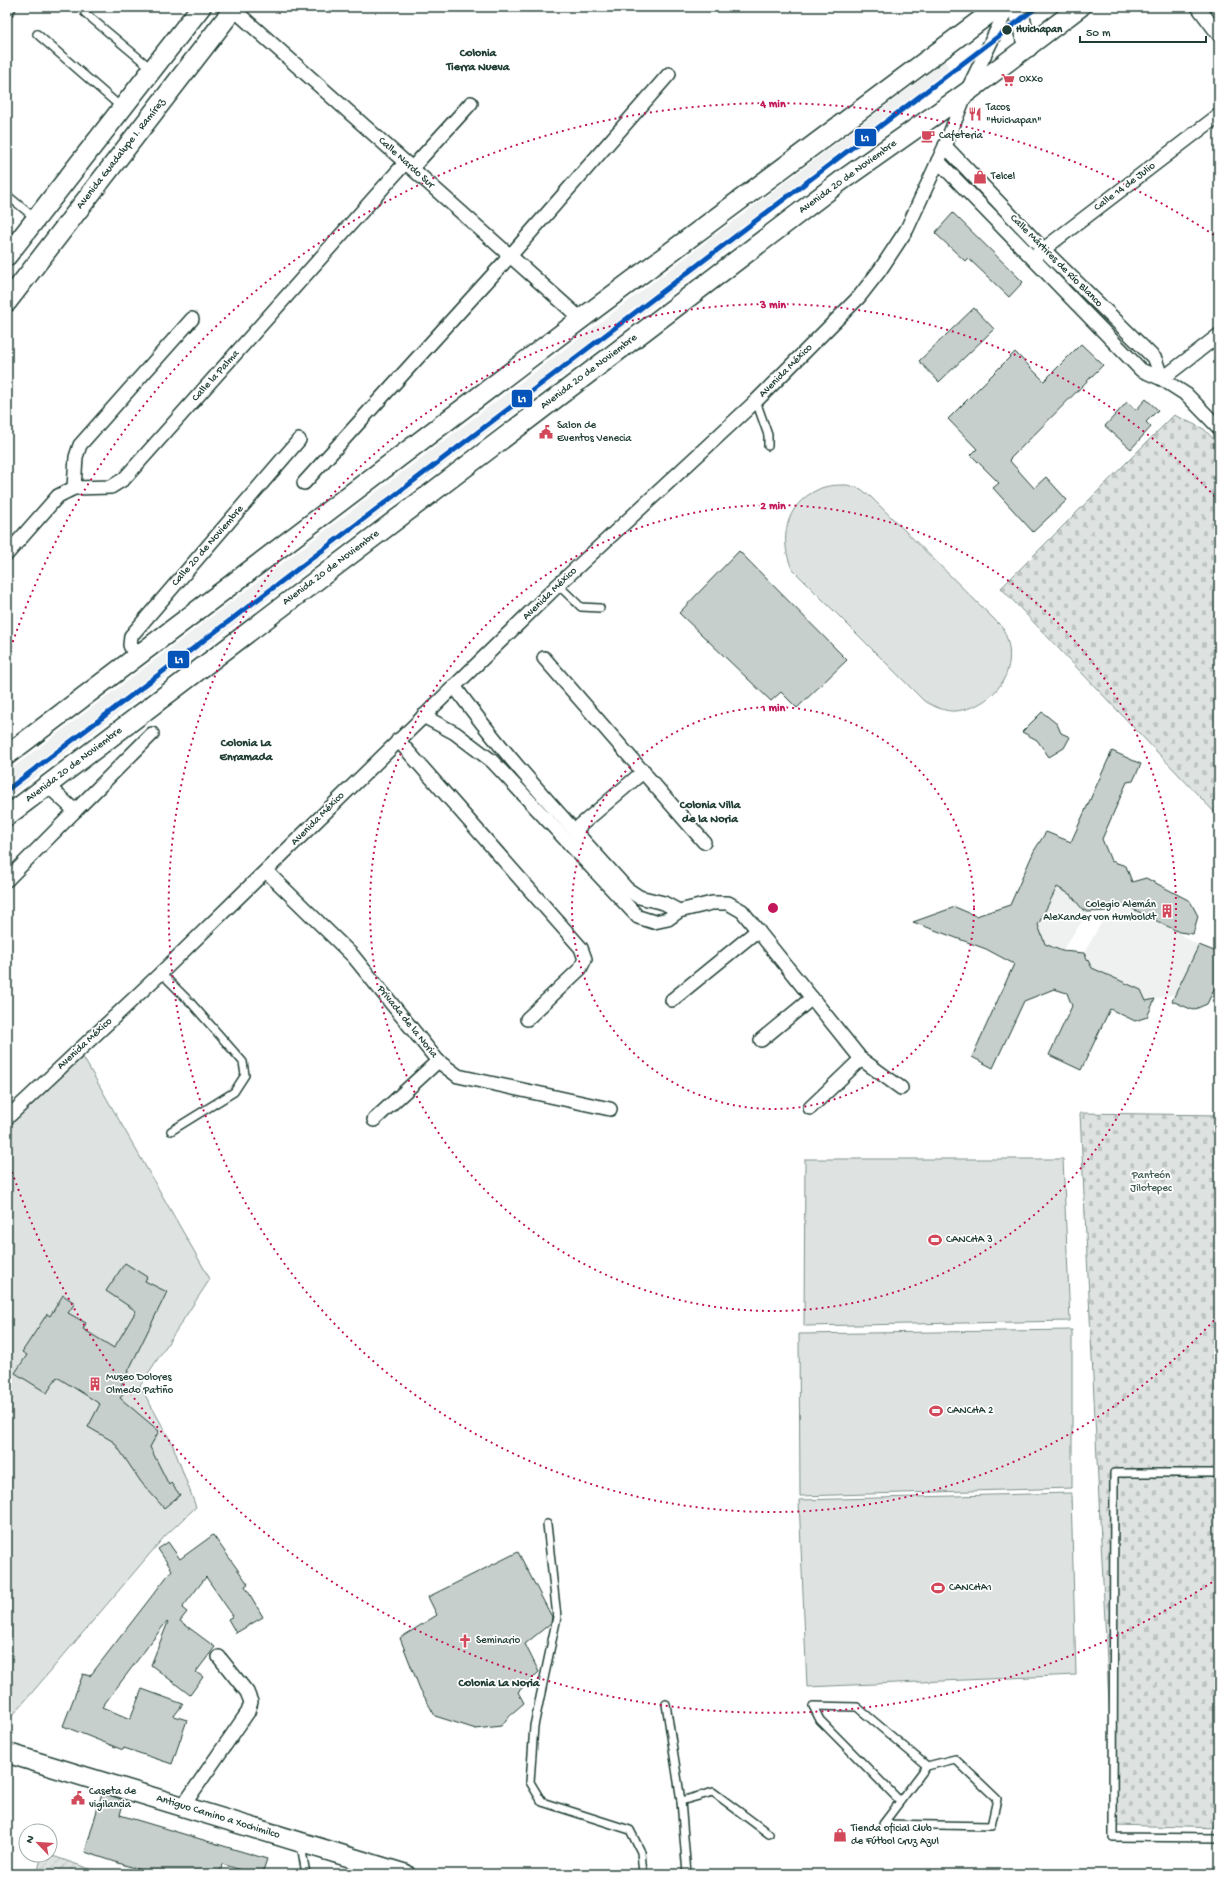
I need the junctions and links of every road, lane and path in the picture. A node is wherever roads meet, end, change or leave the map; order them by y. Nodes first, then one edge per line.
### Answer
1 (9, 7) edge
2 (201, 7) edge
3 (998, 7) edge
4 (1008, 7) edge
5 (1017, 7) edge
6 (1080, 7) edge
7 (1198, 7) edge
8 (233, 8) edge
9 (7, 10) edge
10 (85, 13) dead end
11 (37, 34) dead end
12 (1219, 35) edge
13 (1028, 47) junction
14 (152, 69) junction
15 (669, 74) dead end
16 (966, 93) junction
17 (471, 103) dead end
18 (122, 108) junction
19 (1219, 115) edge
20 (945, 146) junction
21 (938, 162) junction
22 (409, 166) junction
23 (7, 195) edge
24 (36, 219) junction
25 (1043, 249) junction
26 (7, 256) edge
27 (510, 256) junction
28 (1032, 259) junction
29 (7, 302) edge
30 (192, 319) dead end
31 (581, 319) junction
32 (1219, 335) edge
33 (1162, 379) junction
34 (756, 401) junction
35 (1219, 428) edge
36 (299, 440) dead end
37 (768, 446) dead end
38 (304, 483) dead end
39 (74, 488) junction
40 (7, 554) edge
41 (558, 585) junction
42 (600, 608) dead end
43 (135, 658) junction
44 (544, 658) dead end
45 (454, 686) junction
46 (423, 716) junction
47 (152, 734) dead end
48 (398, 740) junction
49 (506, 750) junction
50 (7, 755) edge
51 (492, 761) junction
52 (644, 771) junction
53 (47, 785) junction
54 (547, 798) junction
55 (535, 807) junction
56 (75, 811) junction
57 (7, 816) edge
58 (575, 830) junction
59 (704, 842) dead end
60 (594, 861) junction
61 (266, 871) junction
62 (7, 880) edge
63 (679, 911) junction
64 (758, 930) junction
65 (161, 973) junction
66 (812, 998) junction
67 (672, 1000) dead end
68 (527, 1019) dead end
69 (761, 1040) dead end
70 (861, 1059) junction
71 (438, 1061) junction
72 (901, 1088) dead end
73 (810, 1108) dead end
74 (610, 1109) dead end
75 (7, 1118) edge
76 (374, 1120) dead end
77 (170, 1131) dead end
78 (1219, 1473) edge
79 (547, 1524) dead end
80 (219, 1657) dead end
81 (666, 1704) dead end
82 (7, 1753) edge
83 (927, 1766) junction
84 (681, 1801) junction
85 (900, 1801) junction
86 (183, 1806) junction
87 (769, 1834) dead end
88 (1219, 1838) edge
89 (301, 1843) junction
90 (306, 1874) edge
91 (402, 1874) edge
92 (643, 1874) edge
93 (687, 1874) edge

1 - 9 street
2 - 14 main road
3 - 31 main road
4 - 16 street, Avenida México
5 - 13 main road
6 - 13 main road, Avenida 20 de Noviembre
7 - 12 street
8 - 22 street, Calle Nardo Sur
8 - 29 main road, Avenida Guadalupe I. Ramírez
10 - 14 lane
11 - 18 lane
13 - 16 main road, Avenida 20 de Noviembre
14 - 18 main road
15 - 27 street
16 - 20 street, Avenida México
16 - 53 main road, Avenida 20 de Noviembre
17 - 22 street, Calle la Palma
18 - 24 main road
19 - 25 street, Calle 14 de Julio
20 - 21 street, Avenida México
20 - 25 street, Calle Mártires de Río Blanco
21 - 28 street, Calle Mártires de Río Blanco
21 - 34 street, Avenida México
22 - 27 street, Calle Nardo Sur
22 - 39 street, Calle la Palma
23 - 24 lane
24 - 26 main road
25 - 28 street, Calle 14 de Julio
25 - 33 street, Calle Mártires de Río Blanco
27 - 31 street, Calle Nardo Sur
27 - 38 street
28 - 33 street, Calle Mártires de Río Blanco
30 - 39 street
31 - 43 main road
32 - 33 street
33 - 35 street, Calle Mártires de Río Blanco
34 - 37 lane
34 - 41 street, Avenida México
36 - 43 street, Calle 20 de Noviembre
39 - 40 street, Calle la Palma
41 - 42 lane
41 - 45 street, Avenida México
43 - 50 main road
44 - 52 street
45 - 46 street, Avenida México
45 - 49 street
46 - 48 street, Avenida México
46 - 51 street
47 - 56 street
48 - 61 street, Avenida México
48 - 68 street
49 - 51 street
49 - 54 street
51 - 55 street
52 - 58 street
52 - 59 street
53 - 56 street
53 - 57 main road, Avenida 20 de Noviembre
54 - 55 street
54 - 58 street
55 - 60 street
56 - 62 street
58 - 60 street
60 - 63 street
60 - 63 street
61 - 65 street, Avenida México
61 - 71 street, Privada de la Noria
63 - 64 street
64 - 66 street
64 - 67 street
65 - 75 street, Avenida México
65 - 77 lane
66 - 69 street
66 - 70 street
70 - 72 street
70 - 73 street
71 - 74 street, Privada de la Noria
71 - 76 street
78 - 88 lane
79 - 92 lane
80 - 86 street
81 - 84 lane
82 - 86 main road, Antiguo Camino a Xochimilco
83 - 85 lane
83 - 85 lane
83 - 85 lane
84 - 87 lane
84 - 93 lane
86 - 89 main road, Antiguo Camino a Xochimilco
89 - 90 lane
89 - 91 main road, Antiguo Camino a Xochimilco

